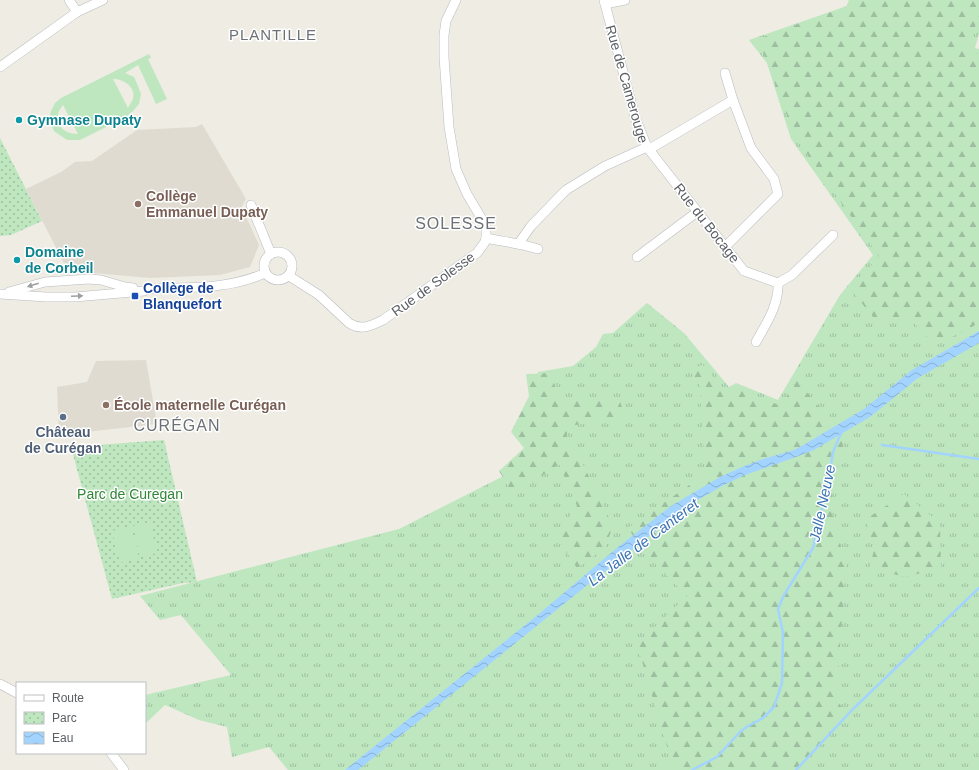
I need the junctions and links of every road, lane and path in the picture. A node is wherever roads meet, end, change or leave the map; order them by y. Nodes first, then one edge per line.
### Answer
1 (69, 0) edge
2 (103, 0) edge
3 (456, 0) edge
4 (625, 0) edge
5 (604, 2) edge
6 (77, 12) junction
7 (0, 67) edge
8 (725, 73) dead end
9 (733, 100) junction
10 (647, 147) junction
11 (251, 205) dead end
12 (697, 212) junction
13 (833, 235) dead end
14 (486, 238) junction
15 (519, 243) junction
16 (726, 247) junction
17 (538, 249) dead end
18 (271, 254) junction
19 (637, 257) dead end
20 (265, 273) junction
21 (289, 276) junction
22 (101, 280) junction
23 (54, 281) junction
24 (778, 283) junction
25 (148, 289) junction
26 (2, 294) edge
27 (102, 294) junction
28 (52, 297) junction
29 (756, 342) dead end
30 (0, 684) edge
31 (16, 692) edge
32 (112, 754) edge
33 (124, 770) edge

1 - 6 street
2 - 6 street
3 - 14 street, Rue de Solesse
4 - 5 street, Rue de Camerouge
5 - 10 street, Rue de Camerouge
6 - 7 street
8 - 9 street
9 - 10 street
9 - 16 street
10 - 12 street, Rue du Bocage
10 - 15 street, Rue de Camerouge
11 - 18 street
12 - 16 street, Rue du Bocage
12 - 19 street
13 - 24 street
14 - 15 street
14 - 21 street, Rue de Solesse
15 - 17 street
16 - 24 street, Rue du Bocage
18 - 20 street
18 - 21 street
20 - 21 street
20 - 25 street
22 - 23 street
22 - 25 street
22 - 27 street
23 -> 26 street
23 - 28 street
24 - 29 street
25 - 27 street
26 - 28 street
28 -> 27 street
30 - 31 street
32 - 33 street

